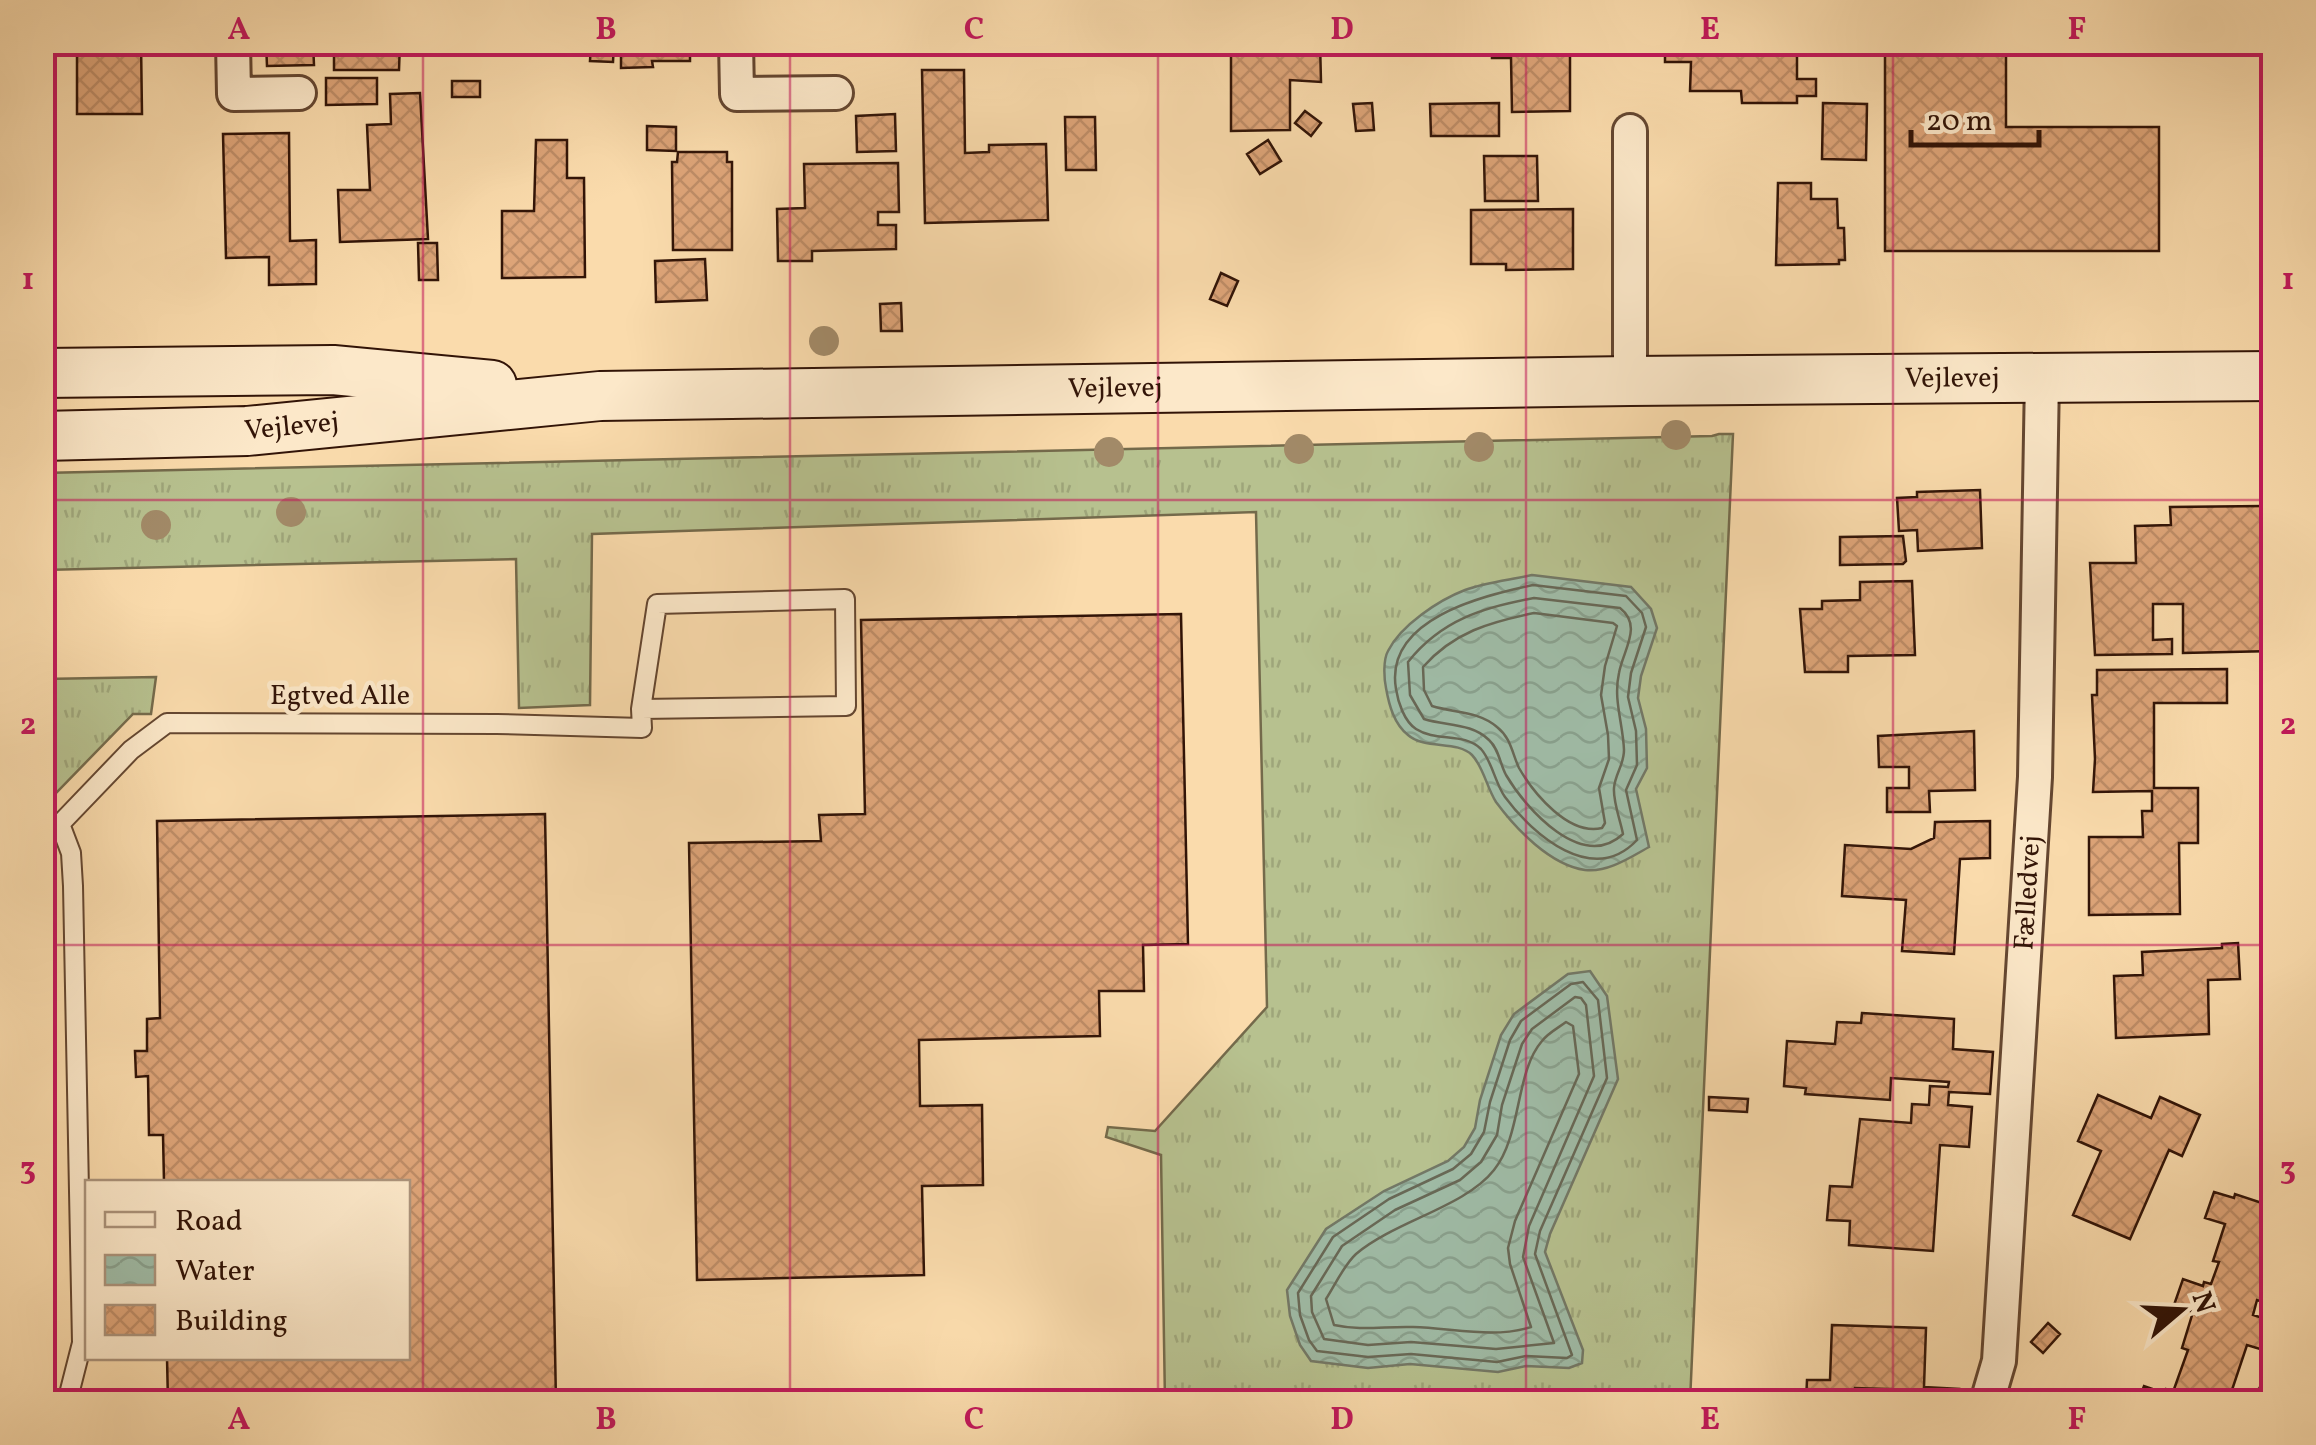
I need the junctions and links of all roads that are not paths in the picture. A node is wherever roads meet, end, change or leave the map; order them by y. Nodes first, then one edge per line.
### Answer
1 (233, 42) edge
2 (736, 42) edge
3 (298, 93) dead end
4 (836, 93) dead end
5 (1630, 132) dead end
6 (42, 374) edge
7 (2274, 376) edge
8 (2042, 378) junction
9 (1630, 381) junction
10 (600, 396) junction
11 (42, 436) edge
12 (641, 709) junction
13 (51, 824) edge
14 (68, 1402) edge
15 (1987, 1402) edge

1 - 3 street
2 - 4 street
5 - 9 street
6 - 10 street, Vejlevej
7 - 8 street, Vejlevej
8 - 9 street, Vejlevej
8 - 15 street, Fælledvej
9 - 10 street, Vejlevej
10 - 11 street, Vejlevej
12 - 12 lane
12 - 13 lane, Egtved Alle
13 - 14 lane

